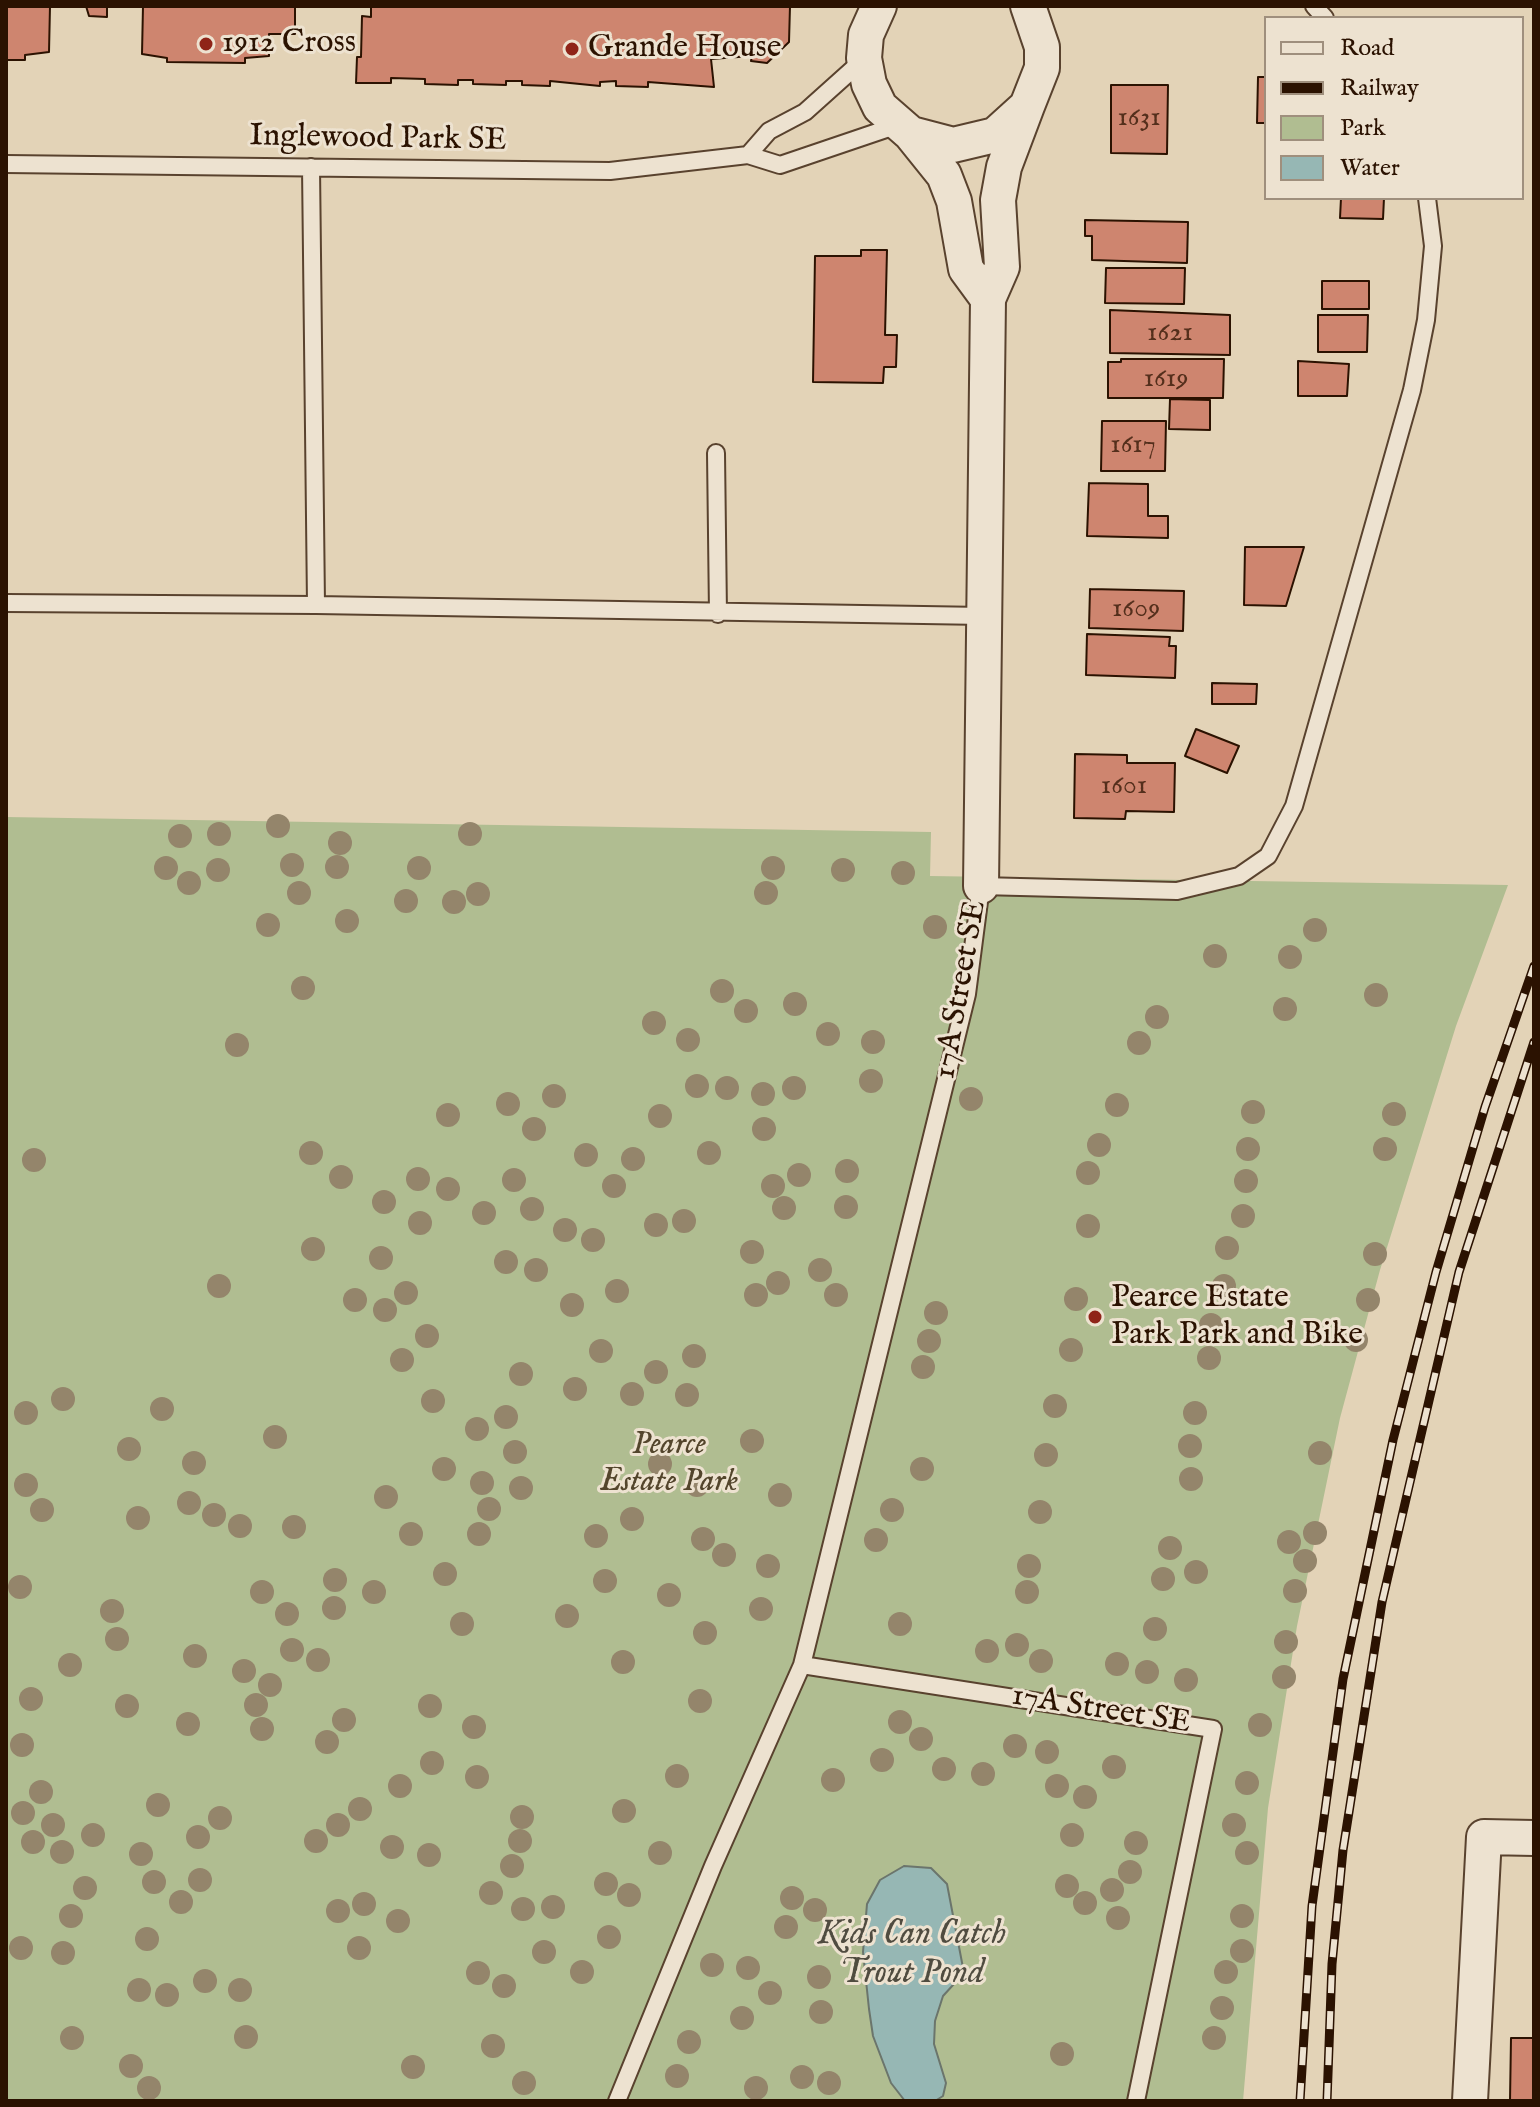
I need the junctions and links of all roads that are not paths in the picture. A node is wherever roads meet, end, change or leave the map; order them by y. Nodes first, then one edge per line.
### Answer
1 (879, 6) edge
2 (1028, 6) edge
3 (864, 58) junction
4 (1027, 106) junction
5 (904, 129) junction
6 (748, 155) junction
7 (6, 164) edge
8 (311, 167) junction
9 (1427, 200) edge
10 (988, 299) junction
11 (716, 453) dead end
12 (6, 603) edge
13 (316, 605) junction
14 (718, 614) junction
15 (984, 616) junction
16 (981, 886) junction
17 (802, 1665) junction
18 (1534, 1838) edge
19 (617, 2101) edge
20 (1136, 2101) edge
21 (1470, 2101) edge

1 - 3 street
2 - 4 street, 17A Street SE
3 - 5 street
3 - 6 lane
4 - 5 street
4 - 10 street, 17A Street SE
5 - 6 lane, Inglewood Park SE
5 - 10 street
6 - 8 lane, Inglewood Park SE
7 - 8 lane, Inglewood Park SE
8 - 13 lane
9 - 16 lane
10 - 15 street, 17A Street SE
11 - 14 lane
12 - 13 lane
13 - 14 lane
14 - 15 lane
15 - 16 street, 17A Street SE
16 - 17 lane, 17A Street SE
17 - 19 lane, 17A Street SE
17 - 20 lane, 17A Street SE
18 - 21 street

